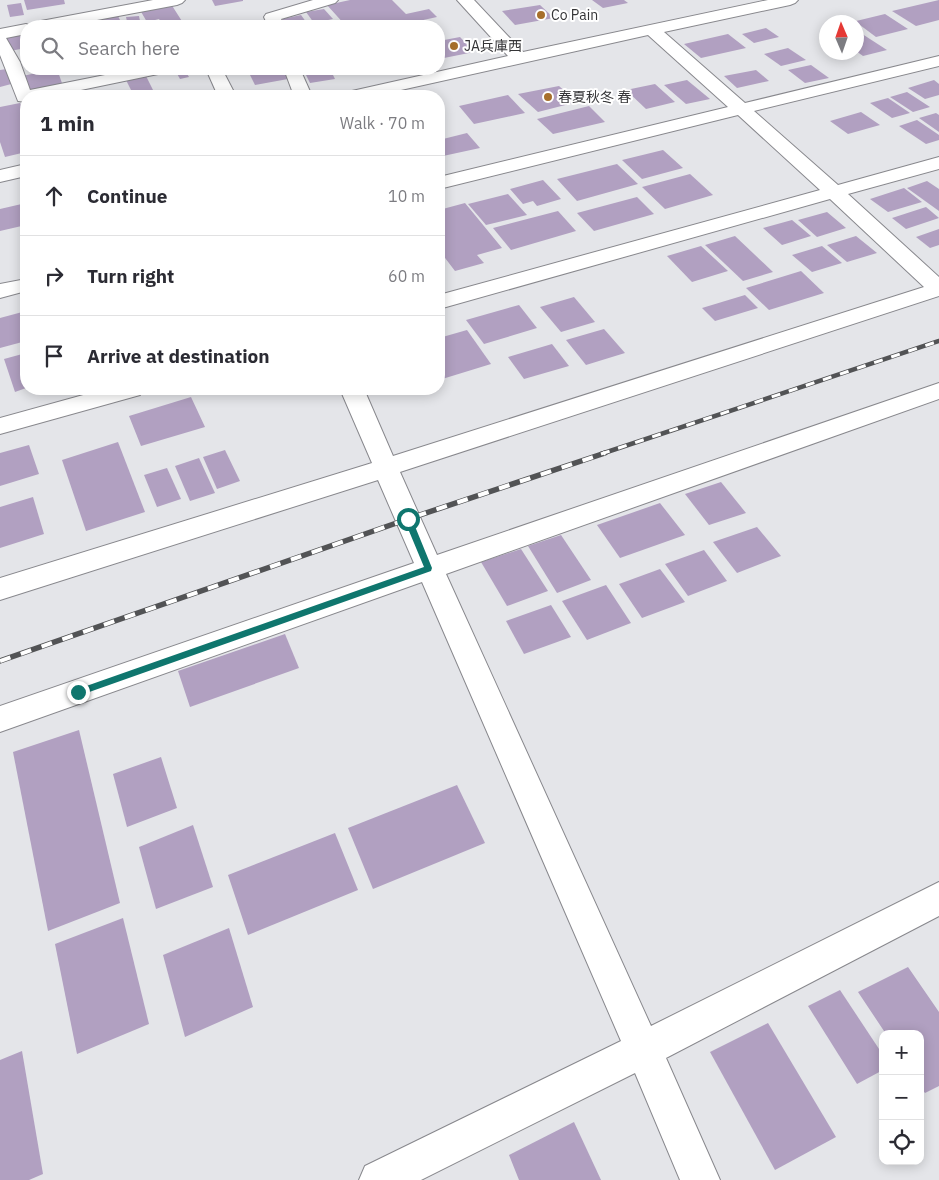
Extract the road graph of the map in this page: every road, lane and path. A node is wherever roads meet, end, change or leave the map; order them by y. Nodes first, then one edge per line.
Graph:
1 (177, 0) edge
2 (330, 0) edge
3 (465, 0) edge
4 (790, 0) edge
5 (270, 16) edge
6 (72, 20) edge
7 (20, 30) edge
8 (652, 30) junction
9 (0, 34) edge
10 (0, 41) edge
11 (519, 58) junction
12 (939, 61) edge
13 (129, 75) edge
14 (217, 75) edge
15 (294, 75) edge
16 (444, 75) edge
17 (445, 75) edge
18 (22, 90) edge
19 (58, 90) edge
20 (224, 90) edge
21 (301, 90) edge
22 (378, 90) edge
23 (740, 109) junction
24 (939, 162) edge
25 (20, 171) edge
26 (0, 176) edge
27 (445, 182) edge
28 (834, 192) junction
29 (20, 286) edge
30 (939, 289) edge
31 (0, 291) edge
32 (445, 300) edge
33 (939, 392) edge
34 (111, 395) edge
35 (355, 395) edge
36 (0, 426) edge
37 (386, 468) junction
38 (428, 568) junction
39 (0, 590) edge
40 (0, 719) edge
41 (939, 898) edge
42 (644, 1049) junction
43 (379, 1180) edge
44 (700, 1180) edge

1 - 6 street
2 - 5 street
3 - 11 street
4 - 8 street
7 - 9 street
8 - 11 street
8 - 23 street
10 - 18 street
11 - 17 street
12 - 23 street
13 - 19 street
14 - 20 street
15 - 21 street
16 - 22 street
23 - 27 street
23 - 28 street
24 - 28 street
25 - 26 street
28 - 30 street
28 - 32 street
29 - 31 street
30 - 37 street
33 - 38 street
34 - 36 street
35 - 37 street
37 - 38 street
37 - 39 street
38 - 40 street
38 - 42 street
41 - 42 street
42 - 43 street
42 - 44 street

